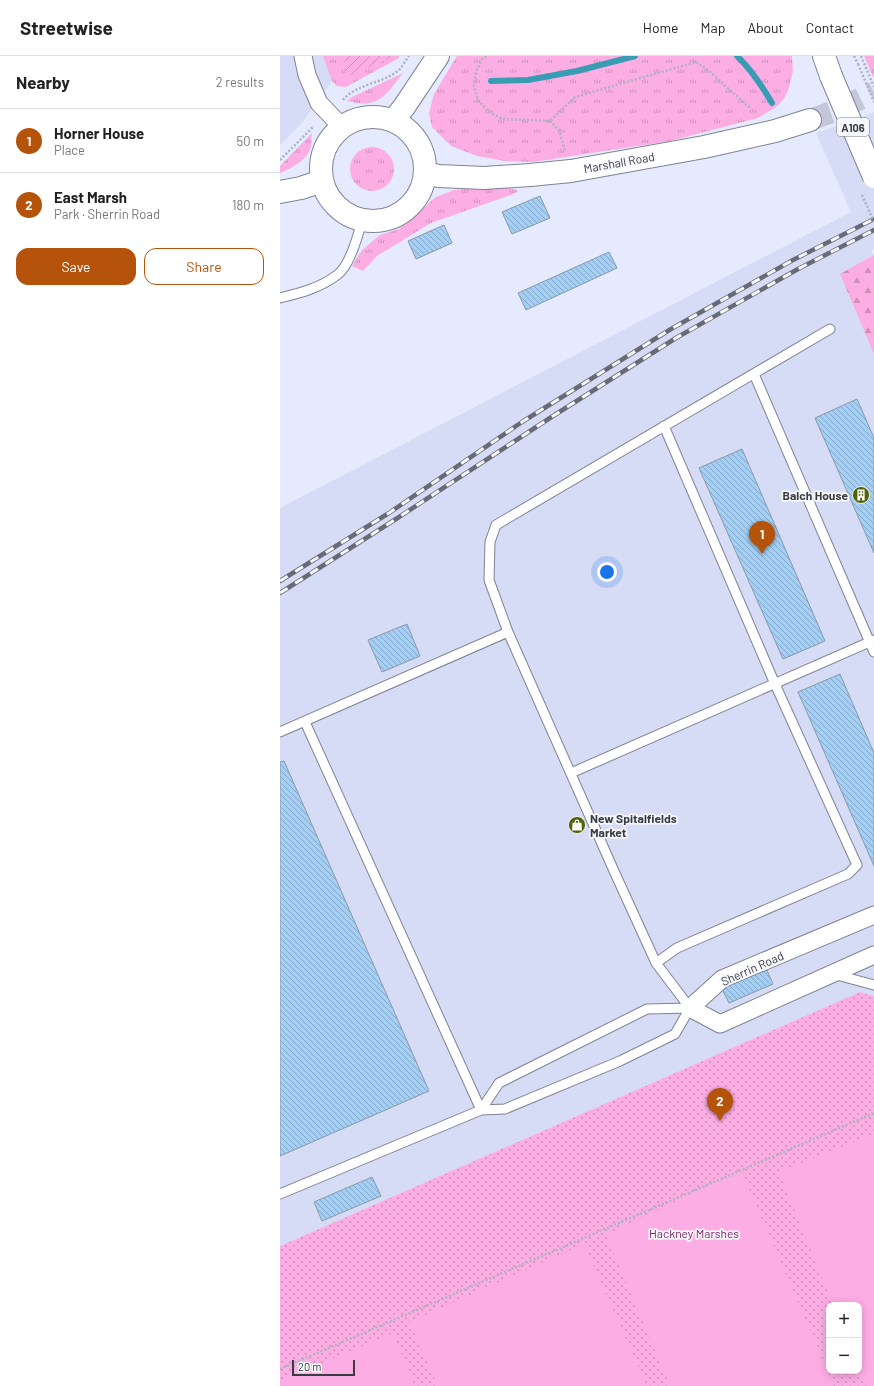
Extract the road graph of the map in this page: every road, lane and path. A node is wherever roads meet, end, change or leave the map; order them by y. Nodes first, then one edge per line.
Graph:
1 (303, 56) edge
2 (409, 56) edge
3 (438, 56) edge
4 (486, 56) edge
5 (824, 56) edge
6 (854, 56) edge
7 (861, 56) edge
8 (874, 86) edge
9 (342, 100) dead end
10 (874, 102) edge
11 (751, 109) dead end
12 (810, 120) tunnel mouth
13 (393, 121) junction
14 (550, 121) junction
15 (342, 127) junction
16 (311, 128) dead end
17 (280, 160) edge
18 (571, 170) junction
19 (425, 173) junction
20 (874, 177) edge
21 (322, 181) junction
22 (280, 192) edge
23 (362, 220) junction
24 (280, 298) edge
25 (830, 329) dead end
26 (754, 374) junction
27 (664, 426) junction
28 (508, 632) junction
29 (872, 641) edge
30 (874, 652) edge
31 (775, 684) junction
32 (306, 722) junction
33 (280, 732) edge
34 (571, 773) junction
35 (874, 915) edge
36 (874, 955) edge
37 (656, 963) junction
38 (832, 974) junction
39 (874, 985) edge
40 (690, 1008) junction
41 (481, 1110) junction
42 (874, 1113) edge
43 (280, 1194) edge
44 (280, 1369) edge

1 - 15 street
2 - 9 path
3 - 13 street
4 - 14 path
5 - 20 street, A106, bridge
6 - 10 path, bridge
7 - 8 path
11 - 14 path
12 - 18 street, Marshall Road
13 - 15 street
13 - 19 street
14 - 18 path
15 - 21 street
16 - 17 path
18 - 19 street, Marshall Road
19 - 23 street
21 - 22 street
21 - 23 street
23 - 24 lane
25 - 26 lane
26 - 27 lane
26 - 29 lane
27 - 28 lane
27 - 31 lane
28 - 32 lane
28 - 34 lane
29 - 30 lane
29 - 31 lane
31 - 34 lane
31 - 37 lane
32 - 33 lane
32 - 41 lane
34 - 37 lane
35 - 40 street, Sherrin Road
36 - 38 street
37 - 40 lane
38 - 39 lane
38 - 40 street
40 - 41 lane
40 - 41 lane
41 - 43 lane
42 - 44 path

